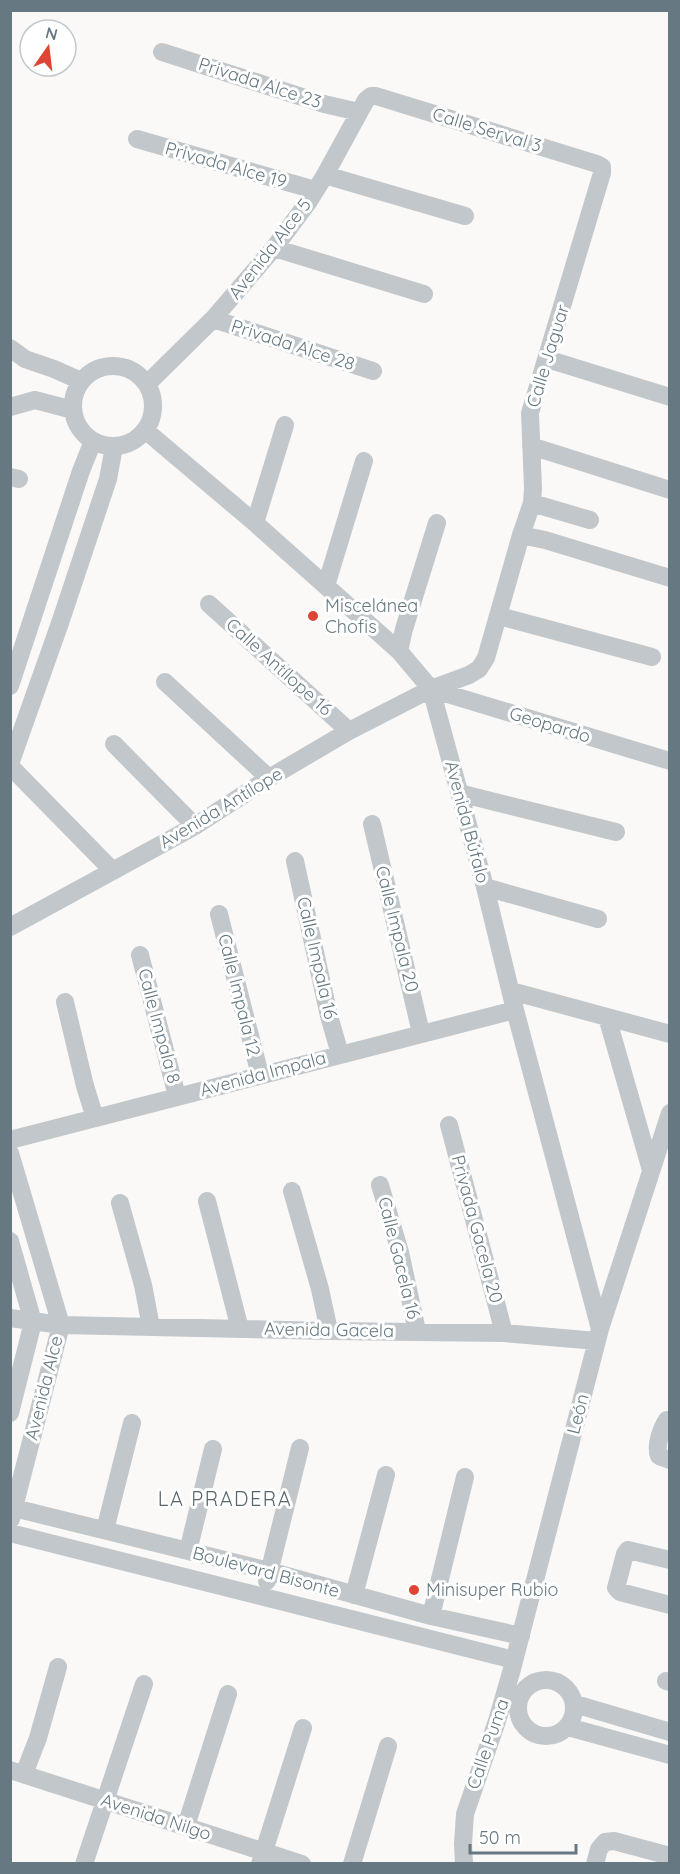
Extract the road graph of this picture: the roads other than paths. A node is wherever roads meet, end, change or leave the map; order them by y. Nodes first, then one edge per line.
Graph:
1 (162, 52) dead end
2 (371, 96) joint
3 (359, 112) junction
4 (137, 139) dead end
5 (602, 167) joint
6 (320, 183) junction
7 (465, 216) dead end
8 (274, 248) junction
9 (424, 294) dead end
10 (213, 319) junction
11 (10, 348) edge
12 (547, 359) junction
13 (373, 371) dead end
14 (81, 381) junction
15 (147, 384) junction
16 (669, 397) edge
17 (10, 407) edge
18 (73, 410) junction
19 (285, 425) dead end
20 (145, 430) junction
21 (93, 441) junction
22 (531, 446) junction
23 (114, 447) junction
24 (364, 461) dead end
25 (669, 490) edge
26 (532, 503) junction
27 (590, 520) dead end
28 (437, 523) dead end
29 (255, 524) junction
30 (521, 535) junction
31 (669, 578) edge
32 (326, 586) junction
33 (209, 604) dead end
34 (499, 616) junction
35 (399, 651) junction
36 (652, 657) dead end
37 (165, 682) dead end
38 (10, 686) edge
39 (431, 688) junction
40 (350, 731) junction
41 (114, 744) dead end
42 (669, 761) edge
43 (10, 765) edge
44 (269, 778) junction
45 (459, 793) junction
46 (372, 824) dead end
47 (195, 826) junction
48 (616, 832) dead end
49 (295, 861) dead end
50 (113, 871) junction
51 (485, 887) junction
52 (219, 914) dead end
53 (598, 919) dead end
54 (10, 927) edge
55 (140, 955) dead end
56 (511, 991) junction
57 (65, 1002) dead end
58 (515, 1010) junction
59 (607, 1017) junction
60 (421, 1033) junction
61 (669, 1034) edge
62 (340, 1054) junction
63 (260, 1075) junction
64 (177, 1096) junction
65 (669, 1113) edge
66 (95, 1118) junction
67 (449, 1125) dead end
68 (10, 1140) edge
69 (10, 1154) edge
70 (651, 1170) junction
71 (380, 1185) dead end
72 (292, 1191) dead end
73 (207, 1201) dead end
74 (120, 1203) dead end
75 (10, 1241) edge
76 (10, 1318) edge
77 (33, 1322) junction
78 (61, 1325) junction
79 (150, 1328) junction
80 (240, 1329) junction
81 (329, 1331) junction
82 (417, 1331) junction
83 (504, 1333) junction
84 (598, 1335) junction
85 (10, 1413) edge
86 (669, 1419) edge
87 (132, 1423) dead end
88 (300, 1448) dead end
89 (213, 1449) dead end
90 (669, 1460) edge
91 (386, 1474) dead end
92 (465, 1477) dead end
93 (12, 1512) edge
94 (105, 1530) junction
95 (10, 1533) edge
96 (188, 1551) junction
97 (669, 1560) edge
98 (269, 1571) junction
99 (354, 1595) junction
100 (263, 1597) junction
101 (669, 1605) edge
102 (430, 1616) junction
103 (521, 1636) junction
104 (513, 1664) junction
105 (58, 1667) dead end
106 (546, 1679) junction
107 (144, 1684) dead end
108 (228, 1694) dead end
109 (574, 1704) junction
110 (497, 1721) junction
111 (568, 1726) junction
112 (303, 1728) dead end
113 (531, 1732) junction
114 (669, 1732) edge
115 (388, 1746) dead end
116 (669, 1755) edge
117 (17, 1772) edge
118 (104, 1800) junction
119 (186, 1826) junction
120 (669, 1856) edge
121 (261, 1857) edge
122 (84, 1863) edge
123 (302, 1863) edge
124 (352, 1863) edge
125 (464, 1863) edge
126 (595, 1863) edge

1 - 3 street, Privada Alce 23
2 - 3 street, Avenida Alce 5
2 - 5 street, Calle Serval 3
3 - 6 street, Avenida Alce 5
4 - 6 street, Privada Alce 19
5 - 12 street, Calle Jaguar
6 - 7 street, Privada Alce 19
6 - 8 street, Avenida Alce 5
8 - 9 street
8 - 10 street, Avenida Alce 5
10 - 13 street, Privada Alce 28
10 - 15 street, Avenida Alce 5
11 - 14 street
12 - 16 street
12 - 22 street, Calle Jaguar
14 - 15 street
14 - 18 street
15 - 20 street
17 - 18 street
18 - 21 street
19 - 29 street
20 - 23 street
20 - 29 street, Avenida Búfalo
21 - 23 street
21 - 38 street
22 - 25 street
22 - 26 street, Calle Jaguar
23 - 43 street
24 - 32 street
26 - 27 street
26 - 30 street, Calle Jaguar
28 - 35 street
29 - 32 street, Avenida Búfalo
30 - 31 street
30 - 34 street, Calle Jaguar
32 - 35 street, Avenida Búfalo
33 - 40 street, Calle Antílope 16
34 - 36 street
34 - 39 street, Calle Jaguar
35 - 39 street, Avenida Búfalo
37 - 44 street
39 - 40 street, Avenida Antílope
39 - 42 street, Geopardo
39 - 45 street, Avenida Búfalo
40 - 44 street, Avenida Antílope
41 - 47 street
43 - 50 street
44 - 47 street, Avenida Antílope
45 - 48 street
45 - 51 street, Avenida Búfalo
46 - 60 street, Calle Impala 20
47 - 50 street, Avenida Antílope
49 - 62 street, Calle Impala 16
50 - 54 street, Avenida Antílope
51 - 53 street
51 - 56 street, Avenida Búfalo
52 - 63 street, Calle Impala 12
55 - 64 street, Calle Impala 8
56 - 58 street, Avenida Búfalo
56 - 59 street
57 - 66 street
58 - 60 street, Avenida Impala
58 - 84 street, Avenida Búfalo
59 - 61 street
59 - 70 street
60 - 62 street, Avenida Impala
62 - 63 street, Avenida Impala
63 - 64 street, Avenida Impala
64 - 66 street, Avenida Impala
65 - 70 street, León
66 - 68 street, Avenida Impala
67 - 83 street, Privada Gacela 20
69 - 78 street
70 - 84 street, León
71 - 82 street, Calle Gacela 16
72 - 81 street
73 - 80 street
74 - 79 street
75 - 77 street
76 - 77 street, Avenida Gacela
77 - 78 street, Avenida Gacela
77 - 85 street, Avenida Alce
78 - 79 street, Avenida Gacela
78 - 93 street, Avenida Alce
79 - 80 street, Avenida Gacela
80 - 81 street, Avenida Gacela
81 - 82 street, Avenida Gacela
82 - 83 street, Avenida Gacela
83 - 84 street, Avenida Gacela
84 - 103 street, León
86 - 90 street
87 - 94 street
88 - 98 street
89 - 96 street
91 - 99 street
92 - 102 street
93 - 94 street, Boulevard Bisonte
94 - 96 street, Boulevard Bisonte
95 - 100 street, Boulevard Bisonte
96 - 98 street, Boulevard Bisonte
97 - 101 street
98 - 99 street, Boulevard Bisonte
98 - 100 street
99 - 102 street, Boulevard Bisonte
100 - 104 street, Boulevard Bisonte
102 - 103 street, Boulevard Bisonte
103 - 104 street, León
104 - 106 street, Boulevard Bisonte
104 - 110 street, Calle Puma
105 - 117 street
106 - 109 street
106 - 113 street
107 - 118 street
108 - 119 street
109 - 111 street
109 - 114 street
110 - 113 street
110 - 125 street, Calle Puma
111 - 113 street
111 - 116 street
112 - 121 street
115 - 124 street
117 - 118 street, Avenida Nilgo
118 - 119 street, Avenida Nilgo
118 - 122 street
119 - 121 street, Avenida Nilgo
120 - 126 street
121 - 123 street, Avenida Nilgo

